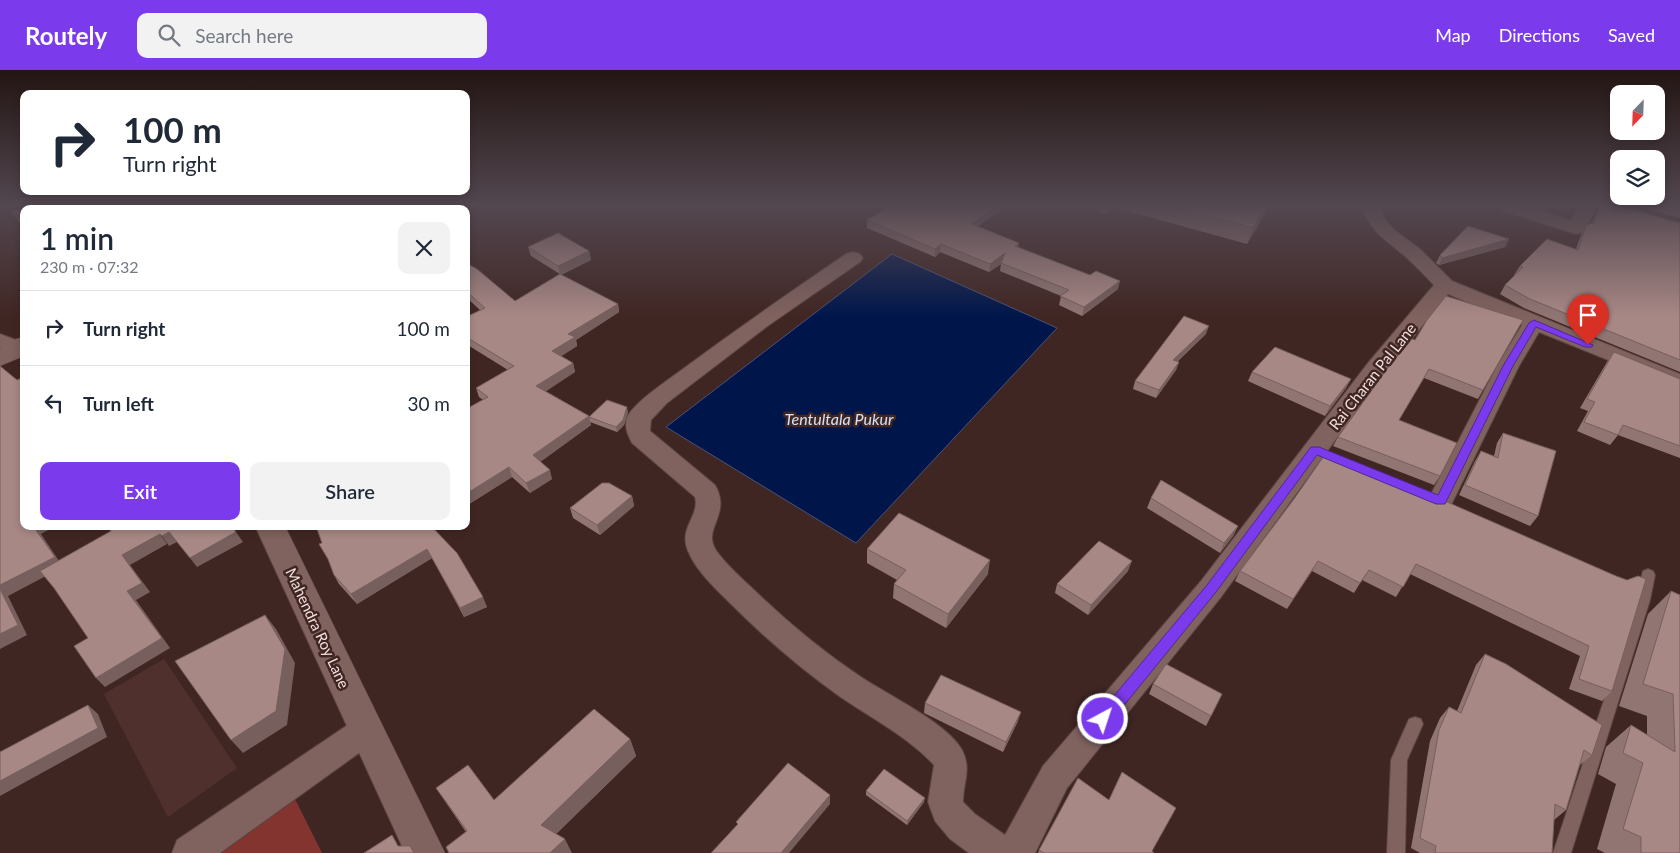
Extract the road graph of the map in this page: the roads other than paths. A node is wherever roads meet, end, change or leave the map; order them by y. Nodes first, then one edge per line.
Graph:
1 (1400, 244) edge
2 (852, 258) dead end
3 (1445, 285) junction
4 (1534, 323) junction
5 (1680, 382) edge
6 (1315, 450) junction
7 (1342, 461) edge
8 (1467, 512) edge
9 (272, 530) edge
10 (1648, 576) dead end
11 (1415, 724) dead end
12 (366, 730) junction
13 (190, 853) edge
14 (425, 853) edge
15 (998, 853) edge
16 (1017, 853) edge
17 (1396, 853) edge
18 (1562, 853) edge

1 - 3 street
2 - 15 street
3 - 4 street
3 - 6 street, Rai Charan Pal Lane
4 - 5 street
4 - 8 street
6 - 7 street
6 - 16 street, Rai Charan Pal Lane
9 - 12 street, Mahendra Roy Lane
10 - 18 lane
11 - 17 lane
12 - 13 street
12 - 14 street, Mahendra Roy Lane

